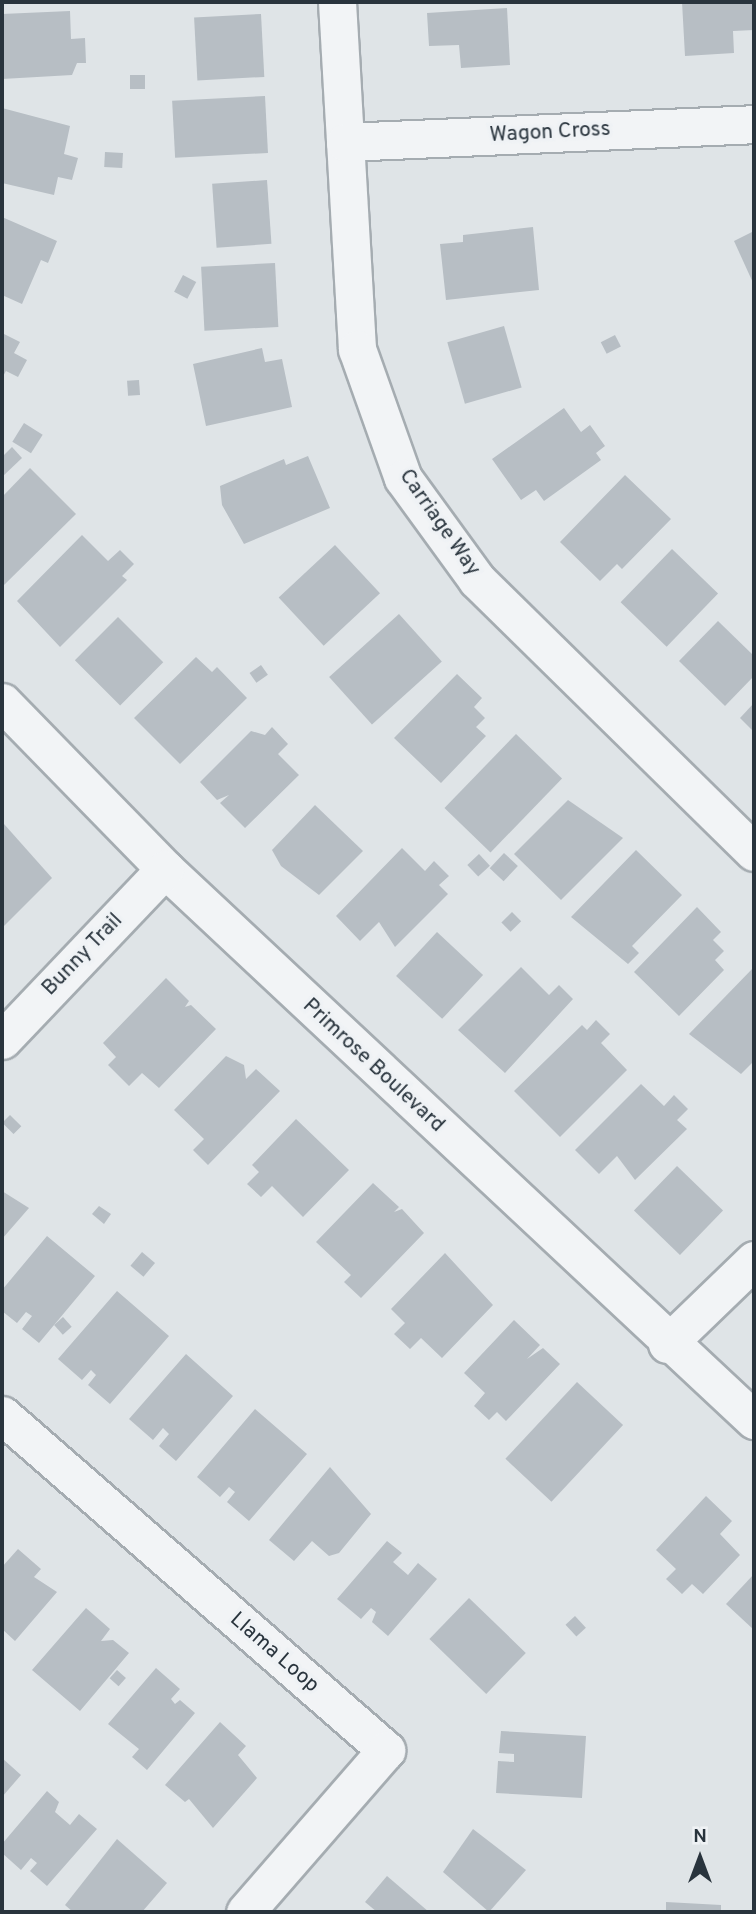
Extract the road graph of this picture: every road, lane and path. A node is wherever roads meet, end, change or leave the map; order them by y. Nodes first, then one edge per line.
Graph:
1 (337, 2) edge
2 (754, 124) edge
3 (345, 142) junction
4 (2, 702) edge
5 (754, 852) edge
6 (164, 869) junction
7 (2, 1040) edge
8 (754, 1259) edge
9 (667, 1344) junction
10 (2, 1415) edge
11 (754, 1420) edge
12 (245, 1912) edge

1 - 3 street, Carriage Way
2 - 3 street, Wagon Cross
3 - 5 street, Carriage Way
4 - 6 street, Primrose Boulevard
6 - 7 street, Bunny Trail
6 - 9 street, Primrose Boulevard
8 - 9 street
9 - 11 street, Primrose Boulevard
10 - 12 street, Llama Loop

